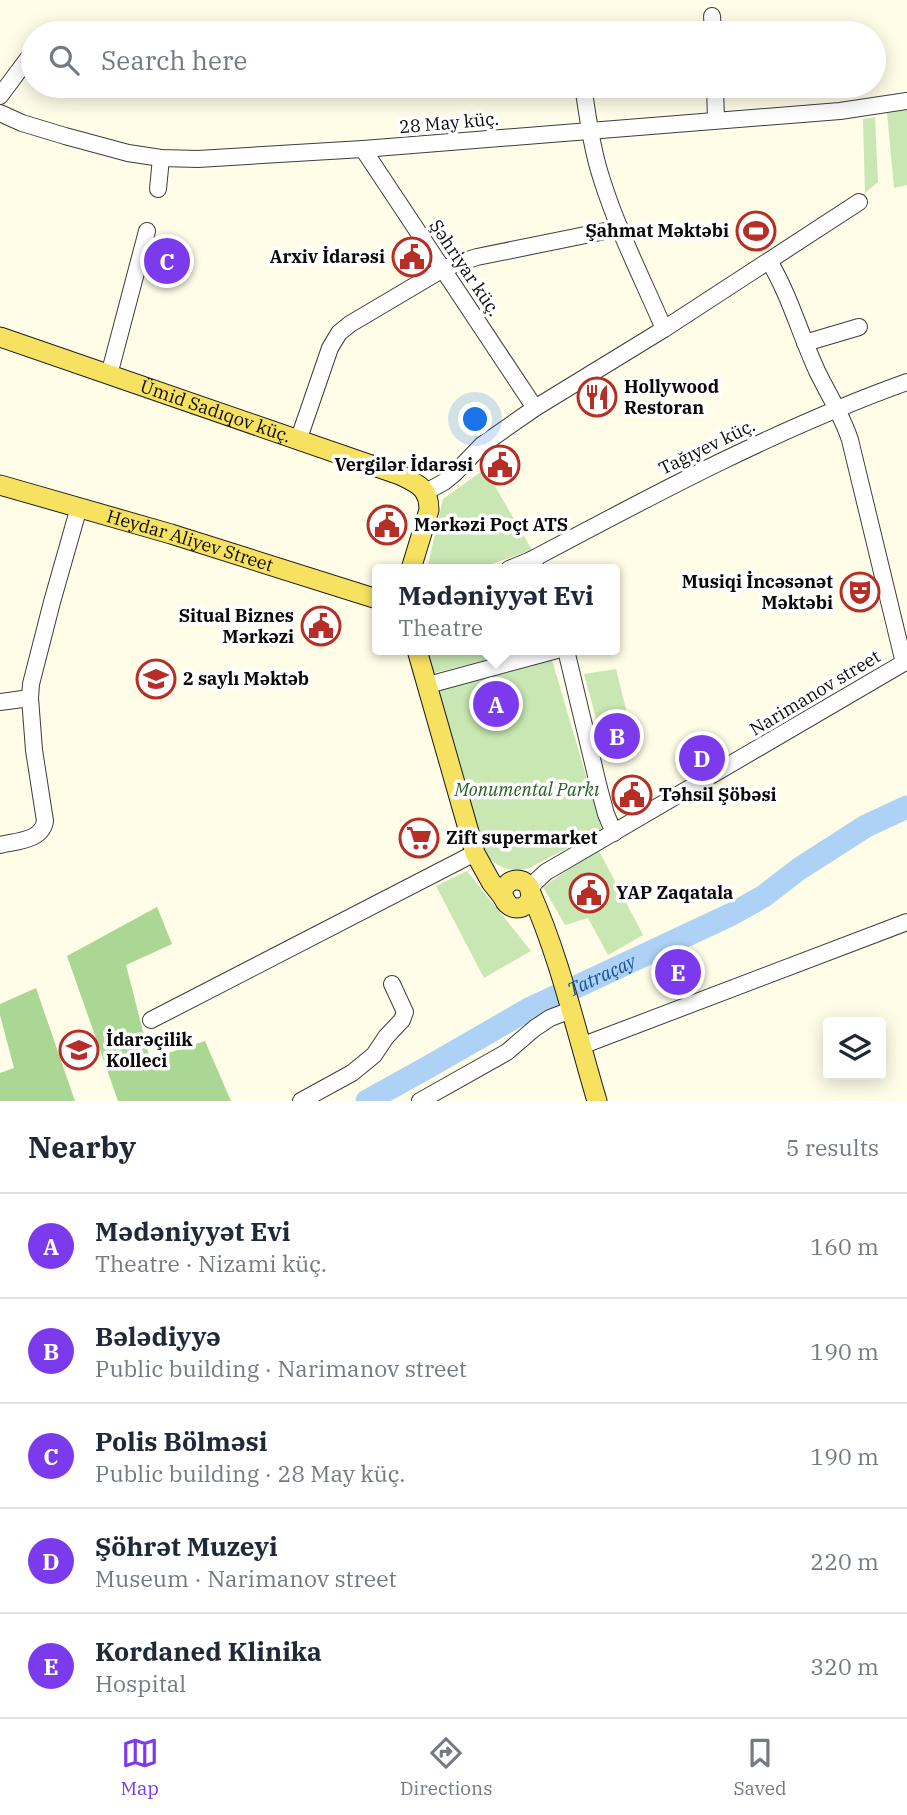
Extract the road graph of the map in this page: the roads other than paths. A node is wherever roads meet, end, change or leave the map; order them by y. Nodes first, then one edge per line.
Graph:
1 (712, 16) dead end
2 (712, 21) edge
3 (21, 68) edge
4 (0, 96) edge
5 (585, 98) edge
6 (715, 98) edge
7 (907, 102) edge
8 (0, 113) edge
9 (716, 120) junction
10 (590, 131) junction
11 (363, 149) junction
12 (161, 158) junction
13 (158, 190) dead end
14 (859, 202) dead end
15 (620, 228) junction
16 (147, 231) dead end
17 (769, 261) junction
18 (443, 269) junction
19 (859, 327) dead end
20 (664, 329) junction
21 (0, 337) edge
22 (805, 343) junction
23 (109, 375) junction
24 (907, 382) edge
25 (535, 408) junction
26 (837, 408) junction
27 (298, 441) junction
28 (0, 485) edge
29 (426, 492) junction
30 (79, 507) junction
31 (413, 564) edge
32 (536, 564) edge
33 (372, 597) edge
34 (419, 655) edge
35 (538, 655) edge
36 (567, 655) edge
37 (905, 662) edge
38 (428, 685) junction
39 (30, 698) junction
40 (0, 702) edge
41 (614, 833) junction
42 (0, 845) edge
43 (478, 860) junction
44 (523, 886) junction
45 (507, 903) junction
46 (907, 922) edge
47 (554, 956) junction
48 (392, 984) dead end
49 (570, 1010) junction
50 (152, 1020) dead end
51 (581, 1046) junction
52 (301, 1101) edge
53 (420, 1101) edge
54 (597, 1101) edge

1 - 2 street
3 - 4 street
5 - 10 street
6 - 9 street
7 - 9 street, 28 May küç.
8 - 12 street, 28 May küç.
9 - 10 street, 28 May küç.
10 - 11 street, 28 May küç.
10 - 15 street
11 - 12 street, 28 May küç.
11 - 18 street, Şəhriyar küç.
12 - 13 street
14 - 17 street
15 - 18 street
15 - 20 street
16 - 23 street
17 - 20 street
17 - 22 street
18 - 25 street, Şəhriyar küç.
18 - 27 street
19 - 22 street
20 - 25 street
21 - 23 main road, Ümid Sadıqov küç.
22 - 26 street
23 - 27 main road, Ümid Sadıqov küç.
24 - 26 street, Tağıyev küç.
25 - 29 street
26 - 32 street, Tağıyev küç.
26 - 37 street
27 - 29 main road, Ümid Sadıqov küç.
28 - 30 main road, Heydar Aliyev Street
29 - 31 main road
30 - 33 main road, Heydar Aliyev Street
30 - 39 street
34 - 38 main road
35 - 38 street
36 - 41 street
37 - 41 street, Narimanov street
38 - 43 main road
39 - 40 street
39 - 42 street
41 - 44 street, Narimanov street
43 - 44 main road
43 - 45 main road
43 - 50 street
44 - 45 main road
44 - 47 main road
45 - 47 main road
46 - 51 street
47 - 49 main road
48 - 52 street
49 - 51 main road
49 - 53 street
51 - 54 main road

